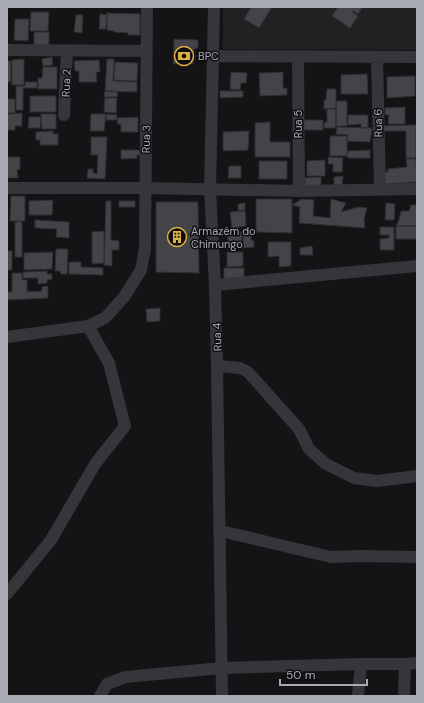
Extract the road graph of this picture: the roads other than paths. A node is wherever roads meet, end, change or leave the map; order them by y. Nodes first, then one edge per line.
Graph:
1 (147, 7) edge
2 (214, 7) edge
3 (7, 50) edge
4 (67, 50) junction
5 (147, 51) junction
6 (214, 56) junction
7 (298, 57) junction
8 (377, 57) junction
9 (417, 57) edge
10 (64, 115) dead end
11 (7, 188) edge
12 (145, 188) junction
13 (380, 189) junction
14 (417, 189) edge
15 (210, 190) junction
16 (299, 191) junction
17 (417, 266) edge
18 (215, 285) junction
19 (88, 326) junction
20 (7, 337) edge
21 (217, 366) junction
22 (417, 476) edge
23 (221, 531) junction
24 (417, 557) edge
25 (7, 594) edge
26 (361, 664) junction
27 (411, 664) edge
28 (221, 668) junction
29 (100, 696) edge
30 (222, 696) edge
31 (358, 696) edge
32 (404, 696) edge

1 - 5 street, Rua 3
2 - 6 street, Rua 4
3 - 4 street
4 - 5 street
4 - 10 street, Rua 2
5 - 12 street, Rua 3
6 - 7 street
6 - 15 street, Rua 4
7 - 8 street
7 - 16 street, Rua 5
8 - 9 street
8 - 13 street, Rua 6
11 - 12 street
12 - 15 street
12 - 19 street, Rua 3
13 - 14 street
13 - 16 street
15 - 16 street
15 - 18 street, Rua 4
17 - 18 street
18 - 21 street, Rua 4
19 - 20 street
19 - 25 street
21 - 22 street
21 - 23 street, Rua 4
23 - 24 street
23 - 28 street, Rua 4
26 - 27 street
26 - 28 street
26 - 31 street
27 - 32 street
28 - 29 street
28 - 30 street, Rua 4

